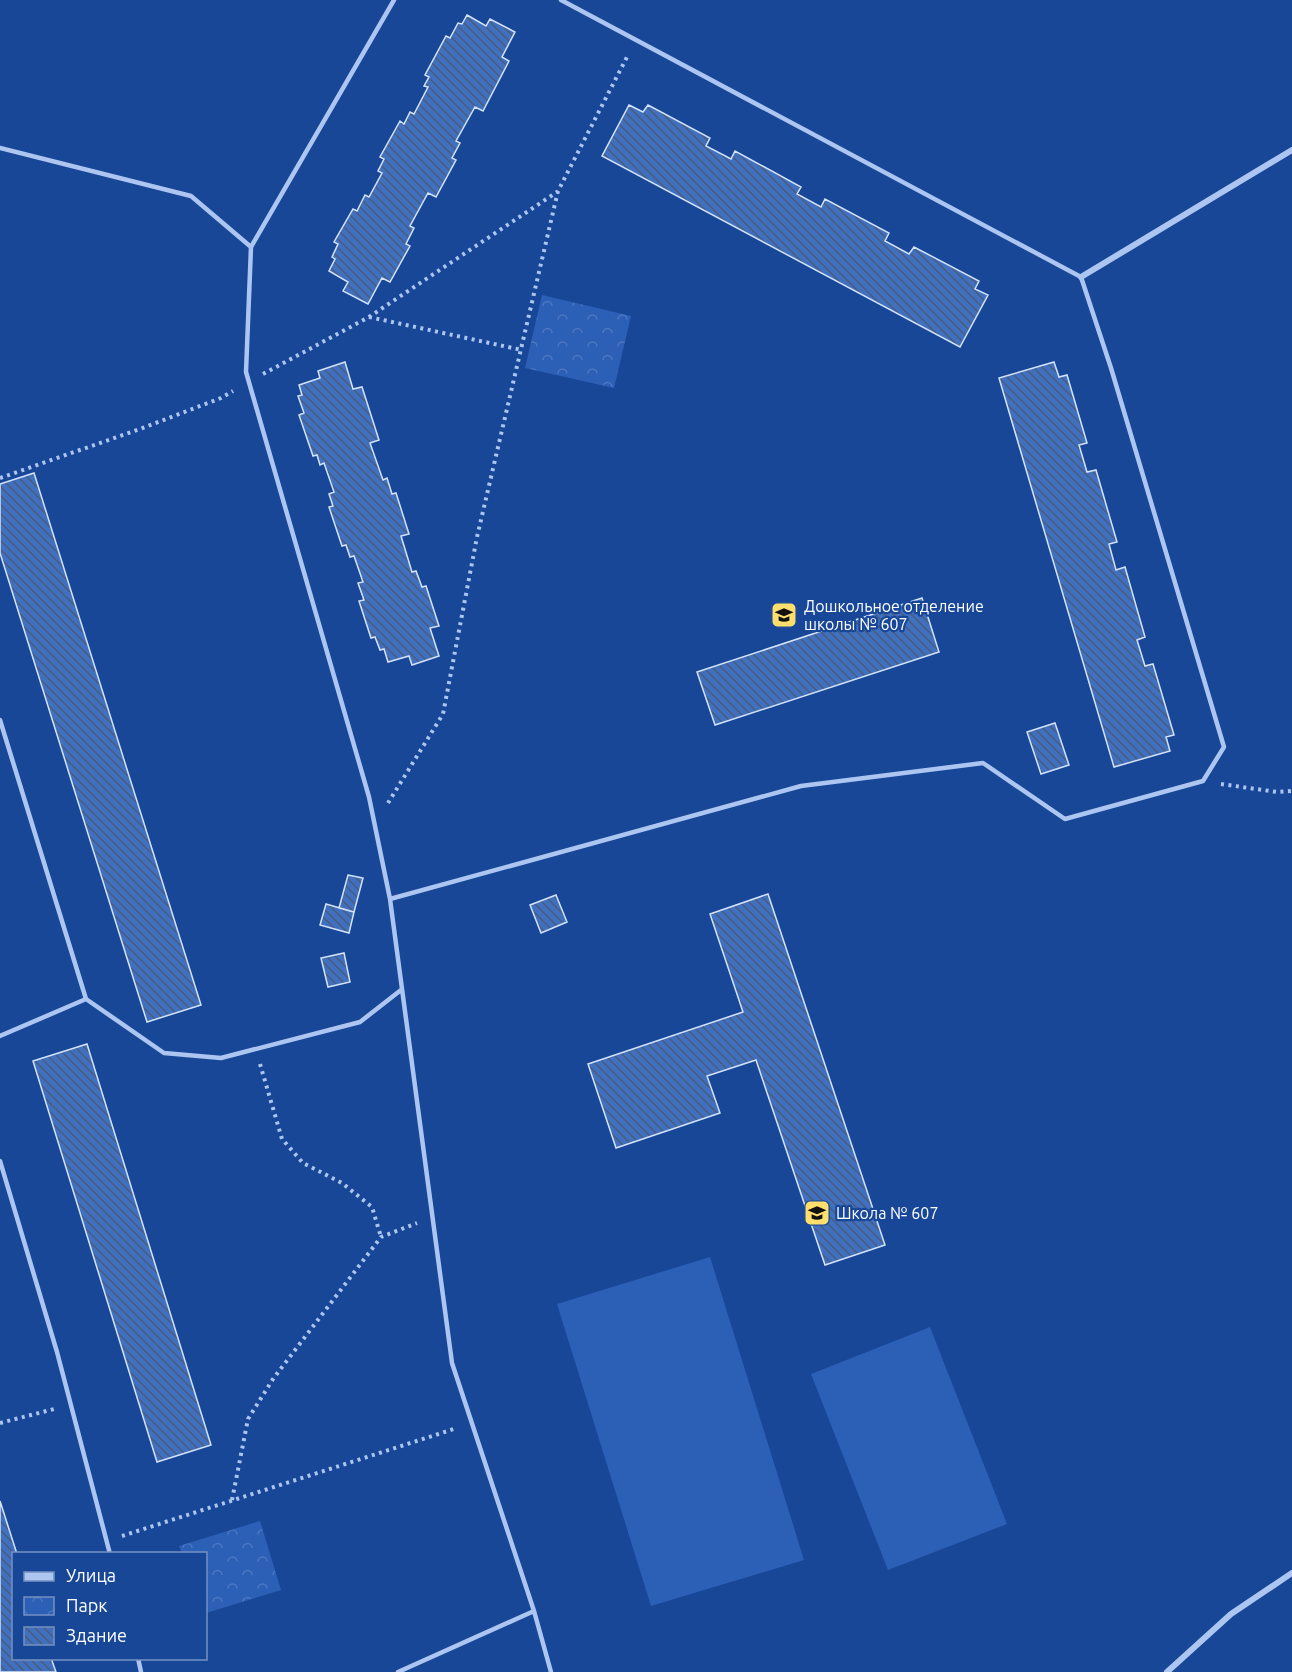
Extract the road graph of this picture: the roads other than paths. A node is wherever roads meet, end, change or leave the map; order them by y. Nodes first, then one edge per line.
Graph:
1 (394, 0) edge
2 (561, 0) edge
3 (0, 148) edge
4 (1292, 150) edge
5 (251, 247) junction
6 (1081, 277) junction
7 (0, 720) edge
8 (390, 899) junction
9 (401, 990) junction
10 (86, 999) junction
11 (0, 1035) edge
12 (0, 1161) edge
13 (110, 1552) edge
14 (1292, 1573) edge
15 (534, 1611) junction
16 (398, 1672) edge
17 (551, 1672) edge
18 (1167, 1672) edge

1 - 5 lane
2 - 6 lane
3 - 5 lane
4 - 6 street
5 - 8 lane
6 - 8 lane
7 - 10 lane
8 - 9 lane
9 - 10 lane
9 - 15 lane
10 - 11 lane
12 - 13 lane
14 - 18 street
15 - 16 lane
15 - 17 lane

